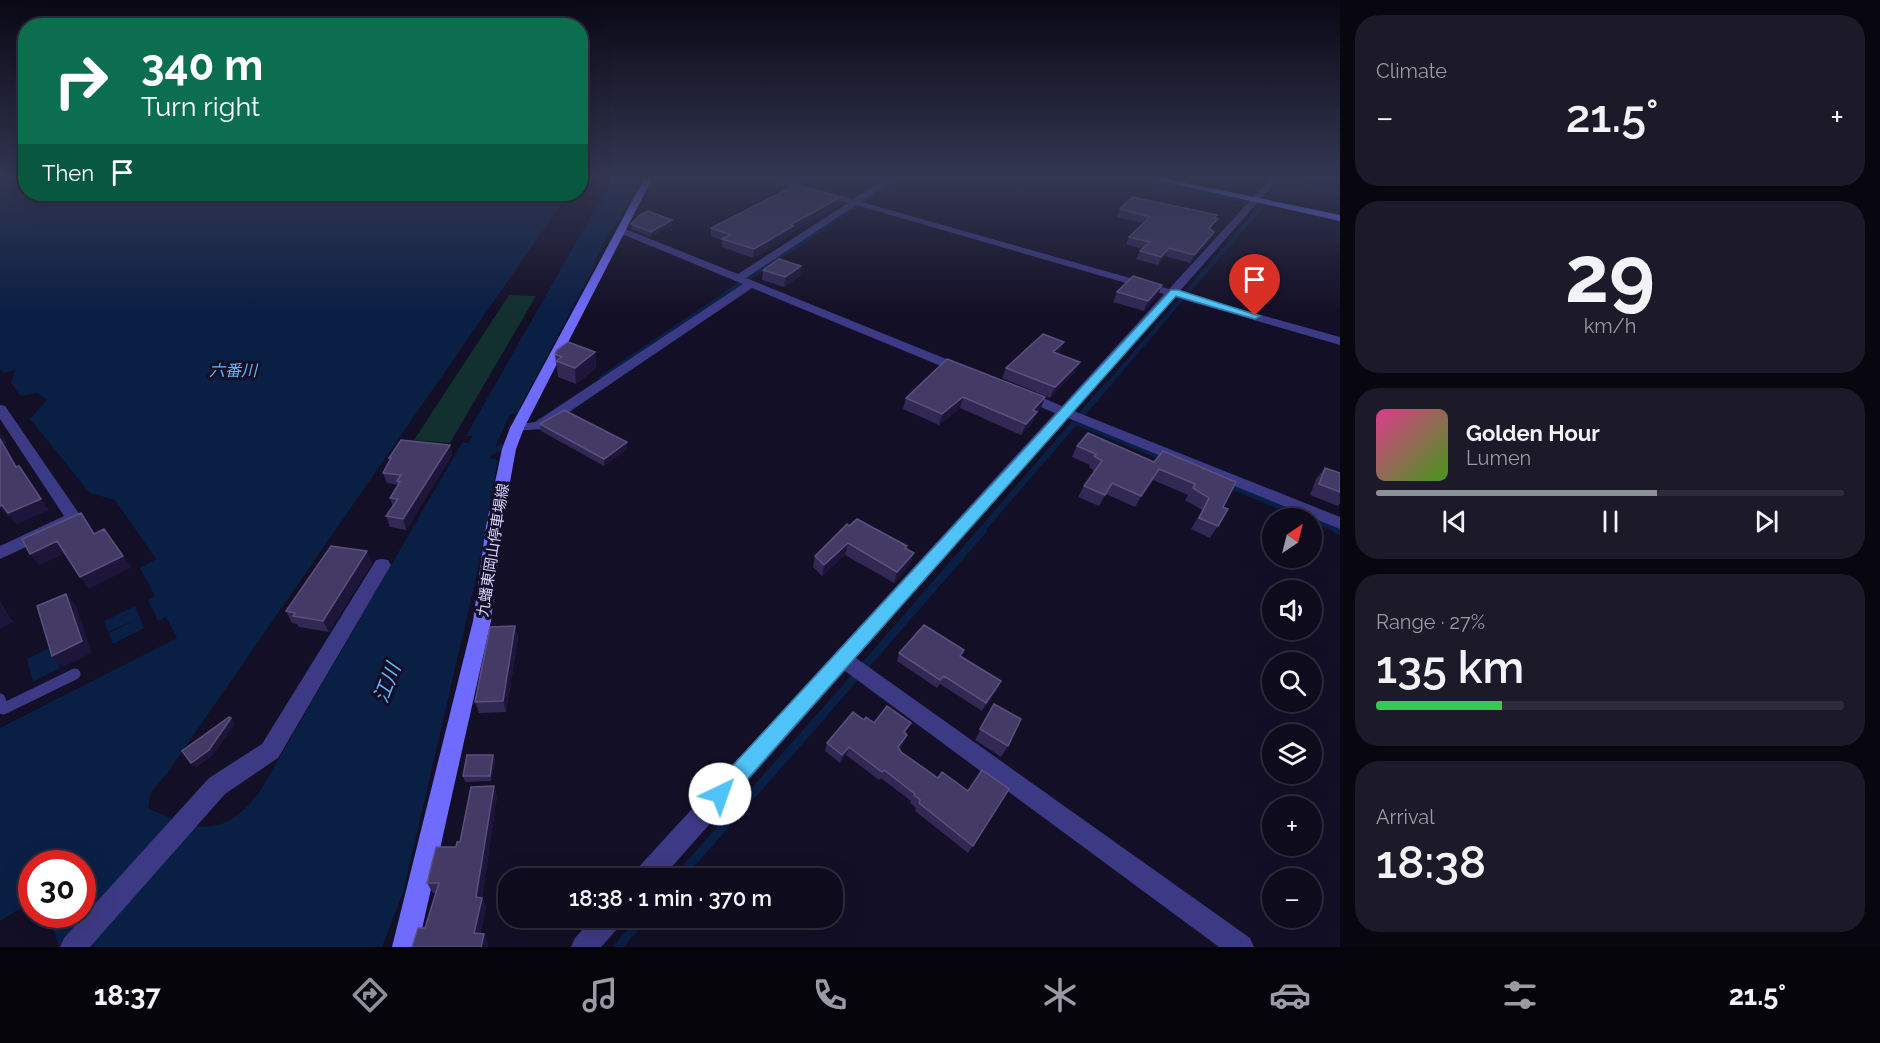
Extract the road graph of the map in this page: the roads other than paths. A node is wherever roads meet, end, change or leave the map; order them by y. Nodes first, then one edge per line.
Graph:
1 (624, 223) edge
2 (820, 223) edge
3 (930, 223) edge
4 (1243, 223) edge
5 (620, 230) junction
6 (744, 281) junction
7 (1181, 294) junction
8 (1340, 341) edge
9 (978, 376) edge
10 (1010, 389) edge
11 (0, 409) edge
12 (1074, 415) junction
13 (517, 428) junction
14 (1340, 523) edge
15 (0, 553) edge
16 (382, 565) dead end
17 (854, 667) junction
18 (75, 674) dead end
19 (0, 699) edge
20 (656, 868) edge
21 (601, 928) edge
22 (73, 947) edge
23 (405, 947) edge
24 (584, 947) edge
25 (1241, 947) edge

1 - 5 main road, 九蟠東岡山停車場線
2 - 6 street
3 - 7 street
4 - 7 street
5 - 6 street
5 - 13 main road, 九蟠東岡山停車場線
6 - 9 street
6 - 13 street
7 - 8 street
7 - 12 street
10 - 12 street
11 - 15 street
12 - 14 street
12 - 17 street
13 - 23 main road, 九蟠東岡山停車場線
16 - 22 street
17 - 20 street
17 - 25 street
18 - 19 lane
21 - 24 street

